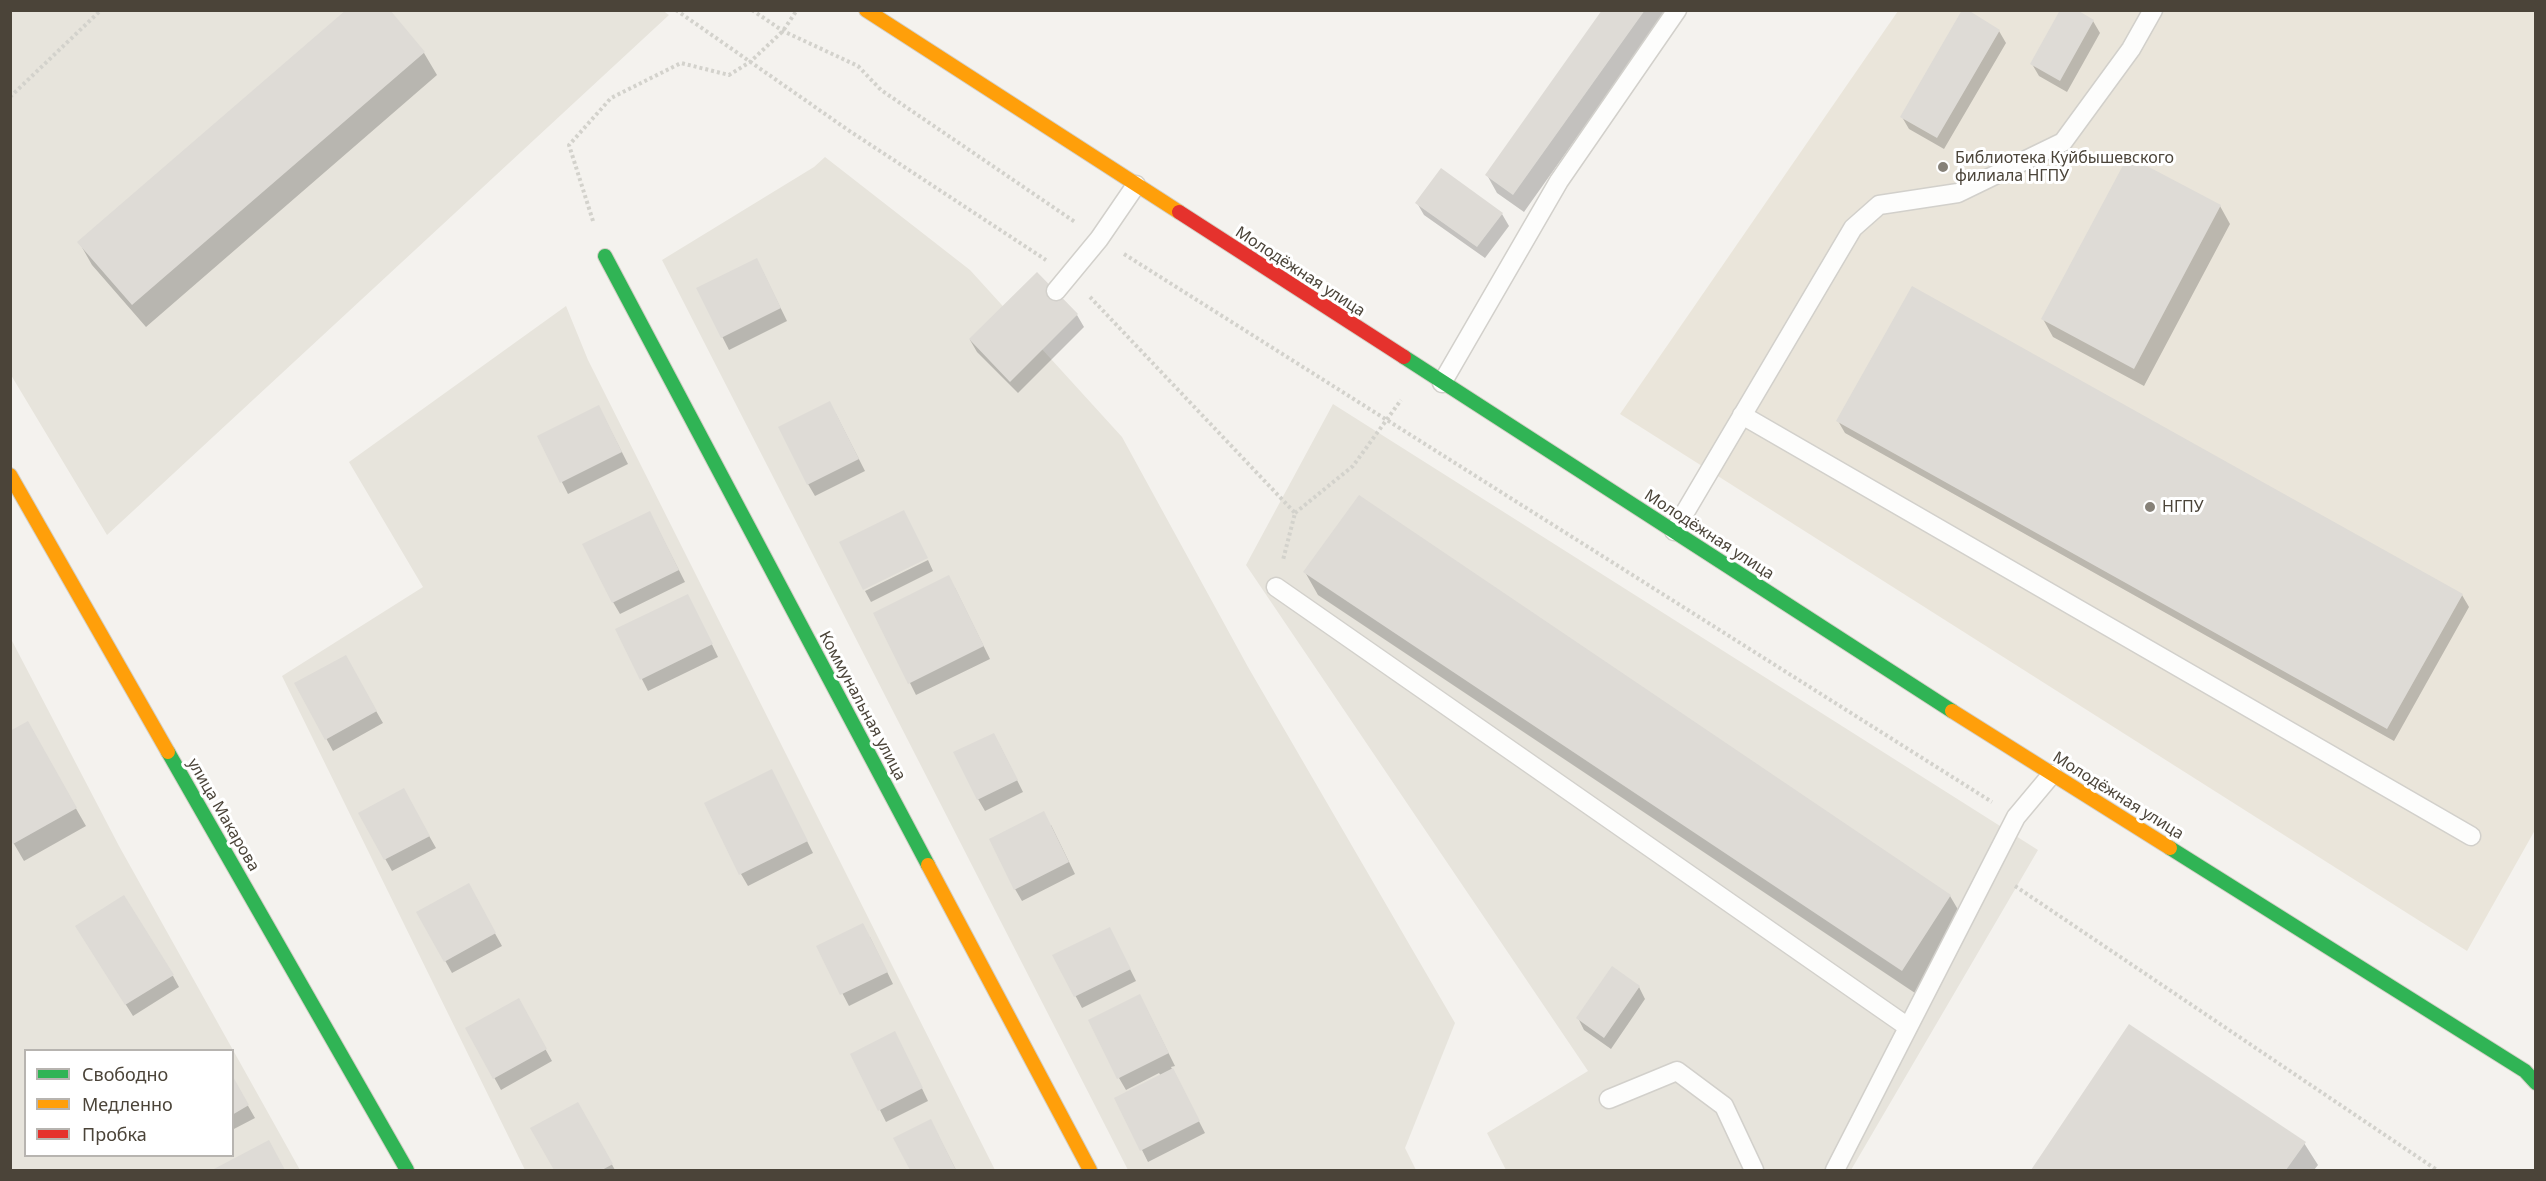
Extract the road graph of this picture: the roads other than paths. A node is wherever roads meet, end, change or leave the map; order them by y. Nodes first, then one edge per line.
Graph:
1 (866, 10) edge
2 (1677, 10) edge
3 (2153, 10) edge
4 (1136, 185) junction
5 (605, 256) road end
6 (1056, 291) dead end
7 (1442, 382) junction
8 (1742, 415) junction
9 (10, 475) edge
10 (1674, 531) junction
11 (1276, 587) road end
12 (2052, 774) junction
13 (2471, 836) dead end
14 (1908, 1027) junction
15 (2535, 1083) edge
16 (1610, 1099) dead end
17 (407, 1170) edge
18 (1090, 1170) edge
19 (1754, 1170) edge
20 (1835, 1170) edge

1 - 4 street, Молодёжная улица
2 - 7 lane
3 - 8 lane
4 - 6 lane
4 - 7 street, Молодёжная улица
5 - 18 street, Коммунальная улица
7 - 10 street, Молодёжная улица
8 - 10 lane
8 - 13 lane
9 - 17 street, улица Макарова
10 - 12 street, Молодёжная улица
11 - 14 lane
12 - 14 lane
12 - 15 street, Молодёжная улица
14 - 20 lane
16 - 19 lane

